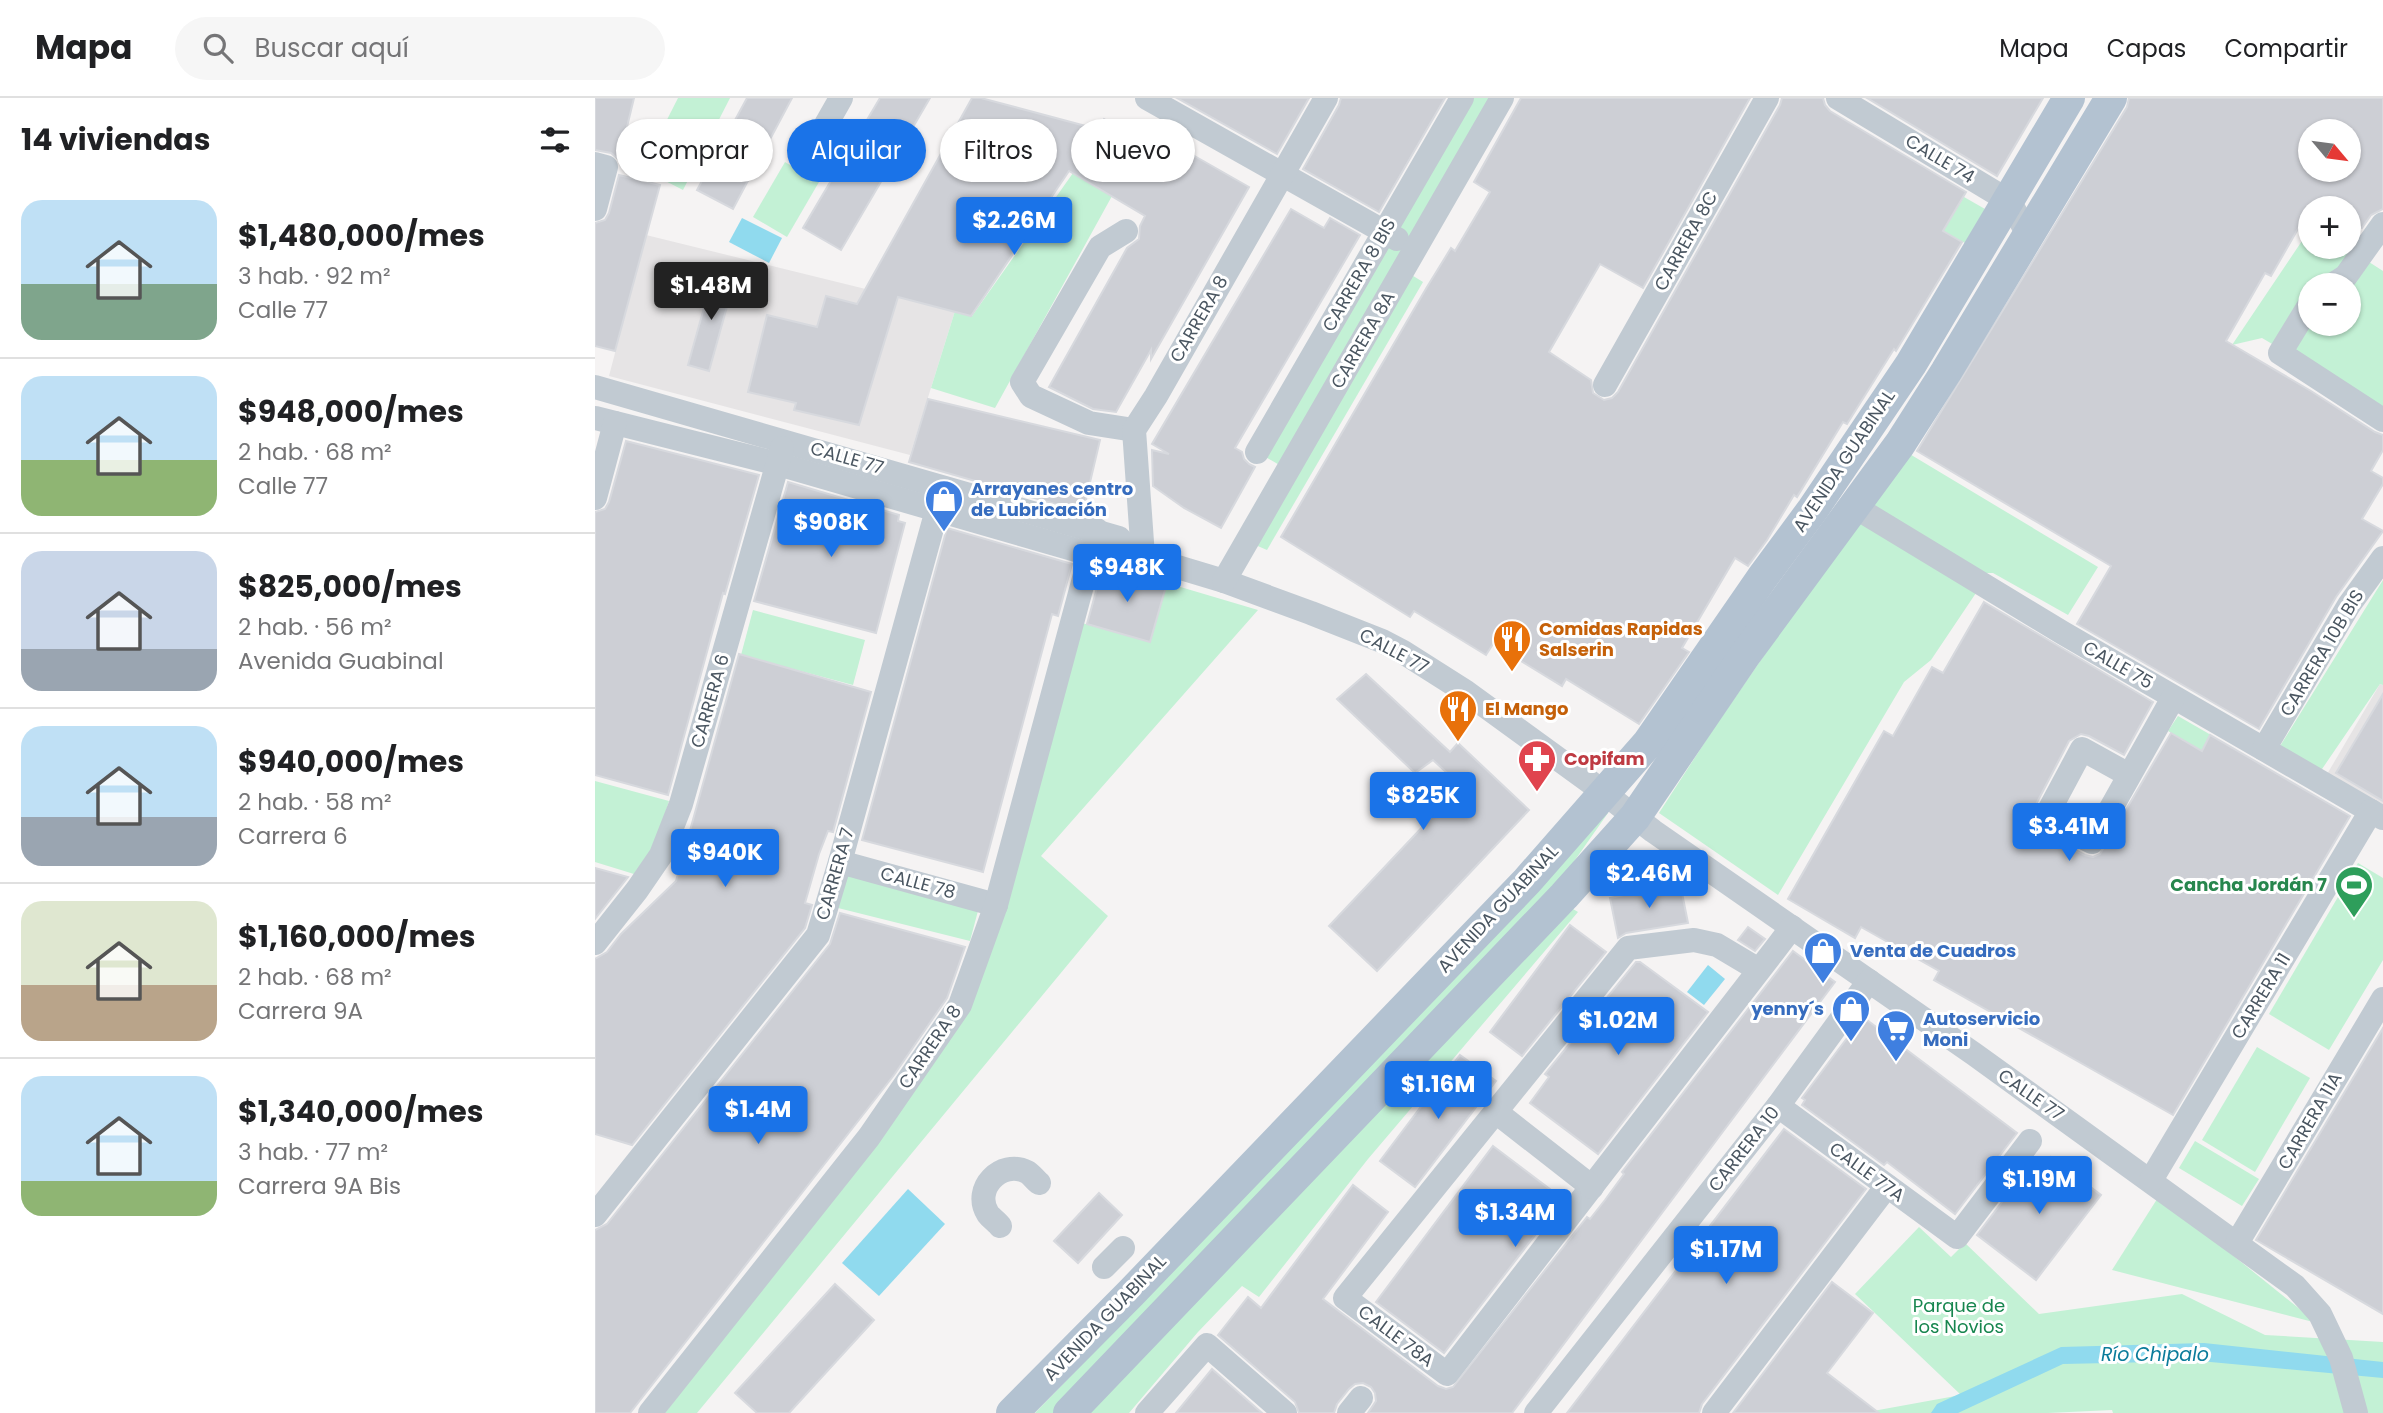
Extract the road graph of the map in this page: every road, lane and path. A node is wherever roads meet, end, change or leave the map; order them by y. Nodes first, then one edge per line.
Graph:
1 (841, 98) edge
2 (1147, 98) edge
3 (1327, 98) edge
4 (1461, 98) edge
5 (1502, 98) edge
6 (1766, 98) edge
7 (1838, 98) edge
8 (2069, 98) edge
9 (2111, 98) edge
10 (829, 119) edge
11 (595, 164) edge
12 (1282, 173) junction
13 (2009, 201) junction
14 (595, 209) edge
15 (2383, 224) edge
16 (1126, 231) dead end
17 (1384, 232) junction
18 (2028, 234) junction
19 (1415, 250) junction
20 (2348, 273) edge
21 (2298, 324) edge
22 (1605, 384) dead end
23 (595, 387) edge
24 (605, 420) edge
25 (2383, 420) edge
26 (1134, 430) junction
27 (785, 440) junction
28 (1257, 452) dead end
29 (778, 464) junction
30 (595, 498) edge
31 (1855, 507) junction
32 (937, 510) junction
33 (1094, 542) junction
34 (1137, 554) junction
35 (2383, 558) edge
36 (1224, 582) junction
37 (2173, 698) junction
38 (2264, 749) junction
39 (2129, 775) junction
40 (1605, 793) junction
41 (2377, 815) edge
42 (1635, 817) junction
43 (840, 862) junction
44 (996, 905) junction
45 (1792, 927) junction
46 (595, 943) edge
47 (1759, 970) junction
48 (1869, 981) junction
49 (2383, 999) edge
50 (1778, 1107) junction
51 (1496, 1112) junction
52 (2030, 1141) dead end
53 (2151, 1180) junction
54 (1039, 1183) dead end
55 (1887, 1186) junction
56 (1592, 1187) junction
57 (595, 1215) edge
58 (1000, 1226) dead end
59 (2237, 1243) junction
60 (1123, 1248) dead end
61 (1104, 1268) dead end
62 (650, 1413) edge
63 (1012, 1413) edge
64 (1069, 1413) edge
65 (1147, 1413) edge
66 (1285, 1413) edge
67 (1536, 1413) edge
68 (1714, 1413) edge
69 (2356, 1413) edge

1 - 10 street
2 - 12 street
3 - 12 street, CARRERA 8
4 - 17 street, CARRERA 8 BIS
5 - 19 street, CARRERA 8A
6 - 22 street, CARRERA 8C
7 - 13 street, CALLE 74
8 - 13 main road, AVENIDA GUABINAL
9 - 18 main road, AVENIDA GUABINAL
11 - 14 street
12 - 17 street
12 - 26 street, CARRERA 8
13 - 18 street, CALLE 74
13 - 40 main road, AVENIDA GUABINAL
15 - 20 street
16 - 26 street
17 - 19 street
17 - 28 street, CARRERA 8 BIS
18 - 31 main road, AVENIDA GUABINAL
19 - 36 street, CARRERA 8A
21 - 25 street
23 - 27 street, CALLE 77
24 - 29 street, CALLE 77
24 - 30 street
26 - 34 street
27 - 29 street, CARRERA 6
27 - 33 street, CALLE 77
29 - 32 street, CALLE 77
29 - 46 street, CARRERA 6
31 - 37 street, CALLE 75
31 - 42 main road, AVENIDA GUABINAL
32 - 33 street, CALLE 77
32 - 43 street, CARRERA 7
33 - 34 street, CALLE 77
33 - 44 street, CARRERA 8
34 - 36 street, CALLE 77
35 - 38 street, CARRERA 10B BIS
36 - 40 street, CALLE 77
37 - 38 street, CALLE 75
37 - 39 street
38 - 41 street, CALLE 75
39 - 39 street
40 - 42 street, CALLE 77
40 - 63 main road, AVENIDA GUABINAL
41 - 53 street, CARRERA 11
42 - 45 street, CALLE 77
42 - 64 main road, AVENIDA GUABINAL
43 - 44 street, CALLE 78
43 - 57 street, CARRERA 7
44 - 62 street, CARRERA 8
45 - 47 street
45 - 48 street, CALLE 77
47 - 51 street
47 - 56 street
48 - 50 street, CARRERA 10
48 - 53 street, CALLE 77
49 - 59 street, CARRERA 11A
50 - 55 street, CALLE 77A
50 - 67 street, CARRERA 10
51 - 56 street
51 - 56 street, CALLE 78A
52 - 55 street, CALLE 77A
53 - 59 street, CALLE 77
54 - 58 street
55 - 68 street
59 - 69 street, CALLE 77
60 - 61 street
65 - 66 street

